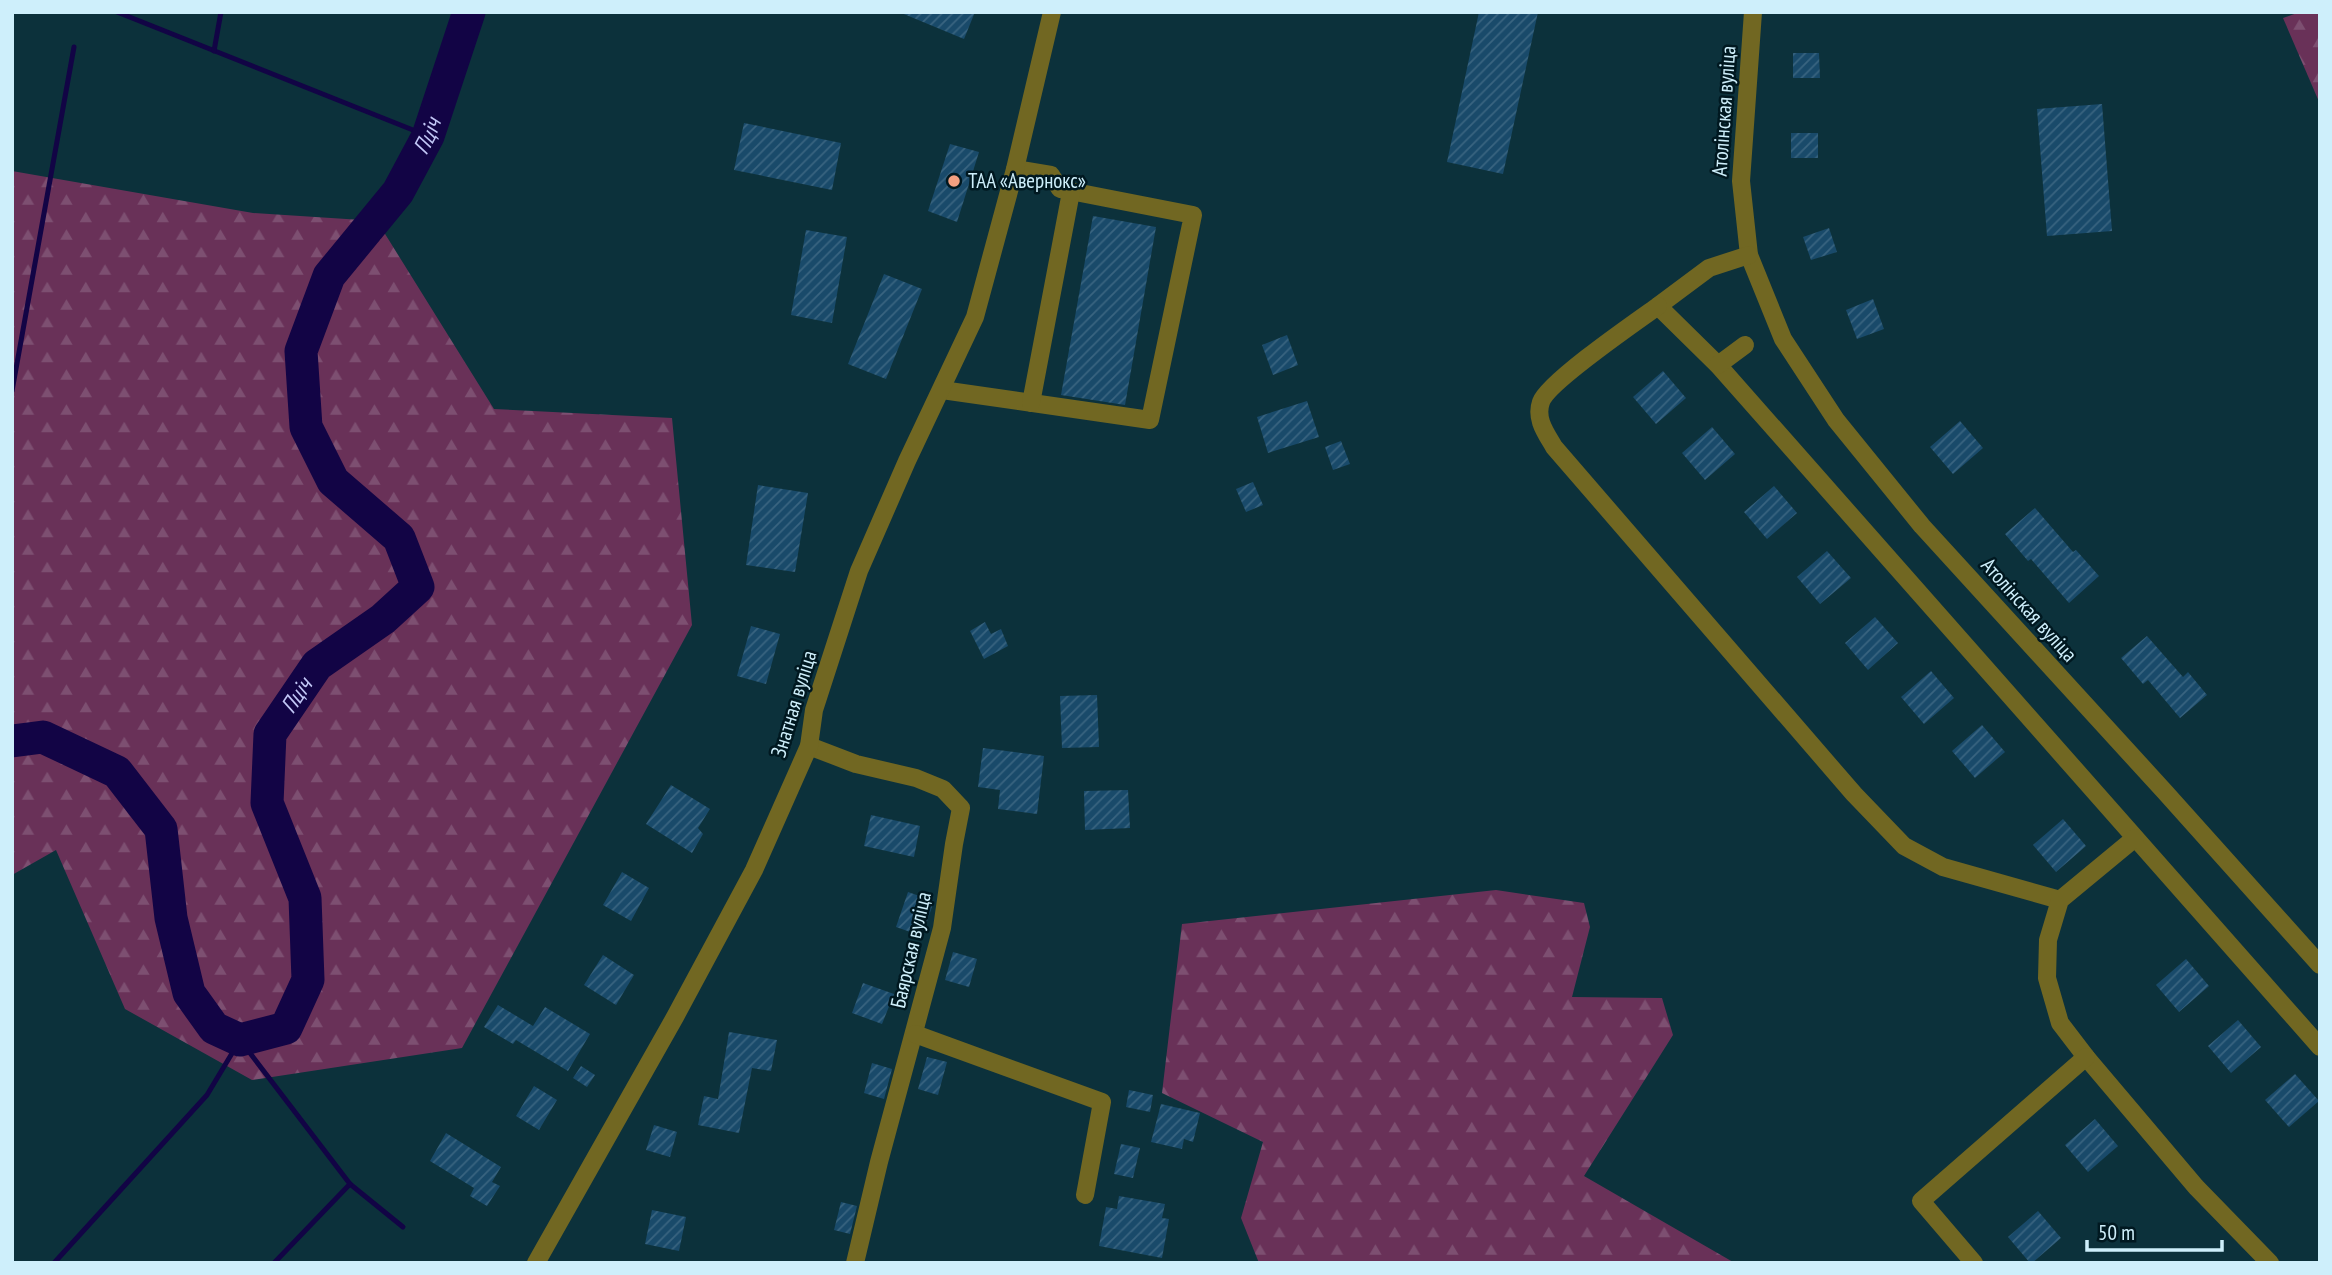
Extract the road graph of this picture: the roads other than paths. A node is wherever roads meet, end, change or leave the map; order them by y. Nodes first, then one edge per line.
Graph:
1 (1052, 12) edge
2 (1753, 12) edge
3 (1015, 169) junction
4 (1071, 191) junction
5 (1749, 255) junction
6 (1658, 306) junction
7 (1745, 345) dead end
8 (1718, 365) junction
9 (942, 390) junction
10 (1031, 403) junction
11 (809, 746) junction
12 (2135, 838) junction
13 (2060, 900) junction
14 (2320, 965) edge
15 (915, 1034) junction
16 (2320, 1047) edge
17 (2086, 1057) junction
18 (1084, 1195) dead end
19 (536, 1263) edge
20 (855, 1263) edge
21 (1974, 1263) edge
22 (2270, 1263) edge

1 - 3 street, Знатная вуліца
2 - 5 street, Атолінская вуліца
3 - 4 street
3 - 9 street, Знатная вуліца
4 - 10 street
4 - 10 street
5 - 6 street
5 - 14 street, Атолінская вуліца
6 - 8 street
6 - 13 street
7 - 8 street
8 - 12 street
9 - 10 street
9 - 11 street, Знатная вуліца
11 - 15 street, Баярская вуліца
11 - 19 street, Знатная вуліца
12 - 13 street
12 - 16 street
13 - 17 street
15 - 18 street
15 - 20 street, Баярская вуліца
17 - 21 street
17 - 22 street

